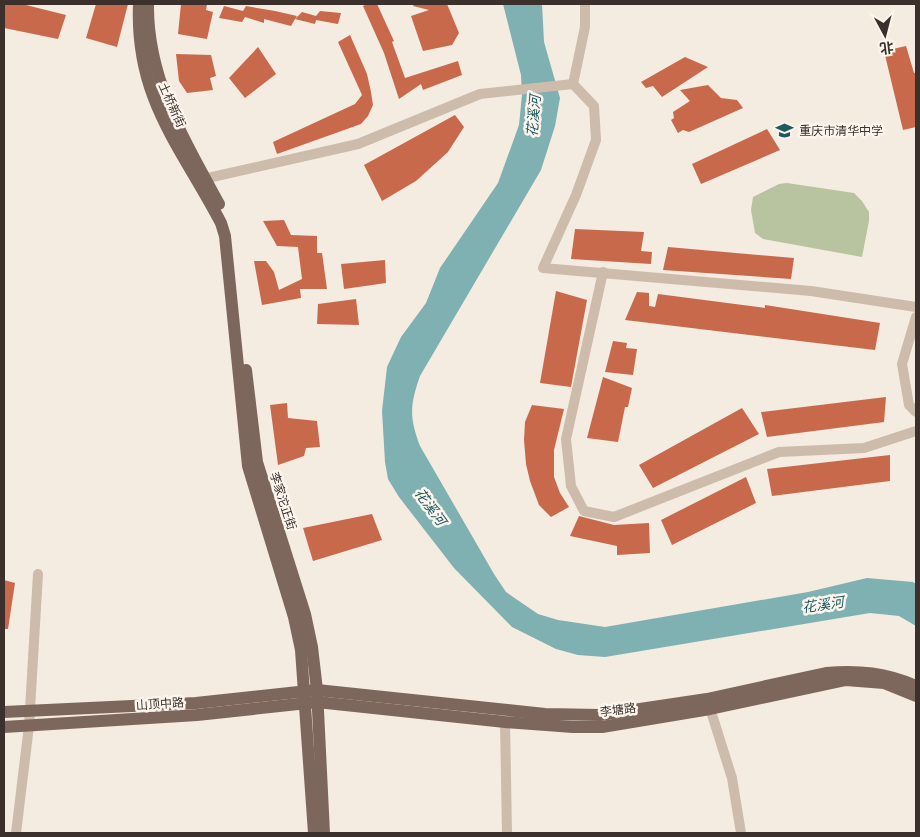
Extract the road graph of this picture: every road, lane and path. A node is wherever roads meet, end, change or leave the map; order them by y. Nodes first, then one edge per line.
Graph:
1 (139, 4) edge
2 (148, 4) edge
3 (585, 4) edge
4 (573, 84) junction
5 (201, 180) junction
6 (603, 272) junction
7 (916, 307) edge
8 (916, 317) edge
9 (916, 412) edge
10 (916, 431) edge
11 (38, 574) dead end
12 (916, 686) edge
13 (916, 696) edge
14 (312, 697) junction
15 (709, 704) junction
16 (4, 712) edge
17 (30, 712) junction
18 (505, 722) junction
19 (29, 726) junction
20 (4, 727) edge
21 (16, 833) edge
22 (314, 833) edge
23 (324, 833) edge
24 (506, 833) edge
25 (741, 833) edge

1 - 5 main road, 土桥新街
2 - 5 main road, 土桥新街
3 - 4 street
4 - 5 street
4 - 6 street
5 - 14 main road, 李家沱正街
6 - 7 street
6 - 10 street
8 - 9 street
11 - 17 street
12 - 15 main road, 李塘路
13 - 15 main road, 李塘路
14 - 15 main road, 李塘路
14 - 17 main road, 山顶中路
14 - 18 main road, 李塘路
14 - 19 main road, 山顶中路
14 - 22 main road, 李家沱正街
14 - 23 main road, 李家沱正街
15 - 18 main road, 李塘路
15 - 25 street
16 - 17 main road, 山顶中路
17 - 19 street
18 - 24 street
19 - 20 main road, 山顶中路
19 - 21 street

